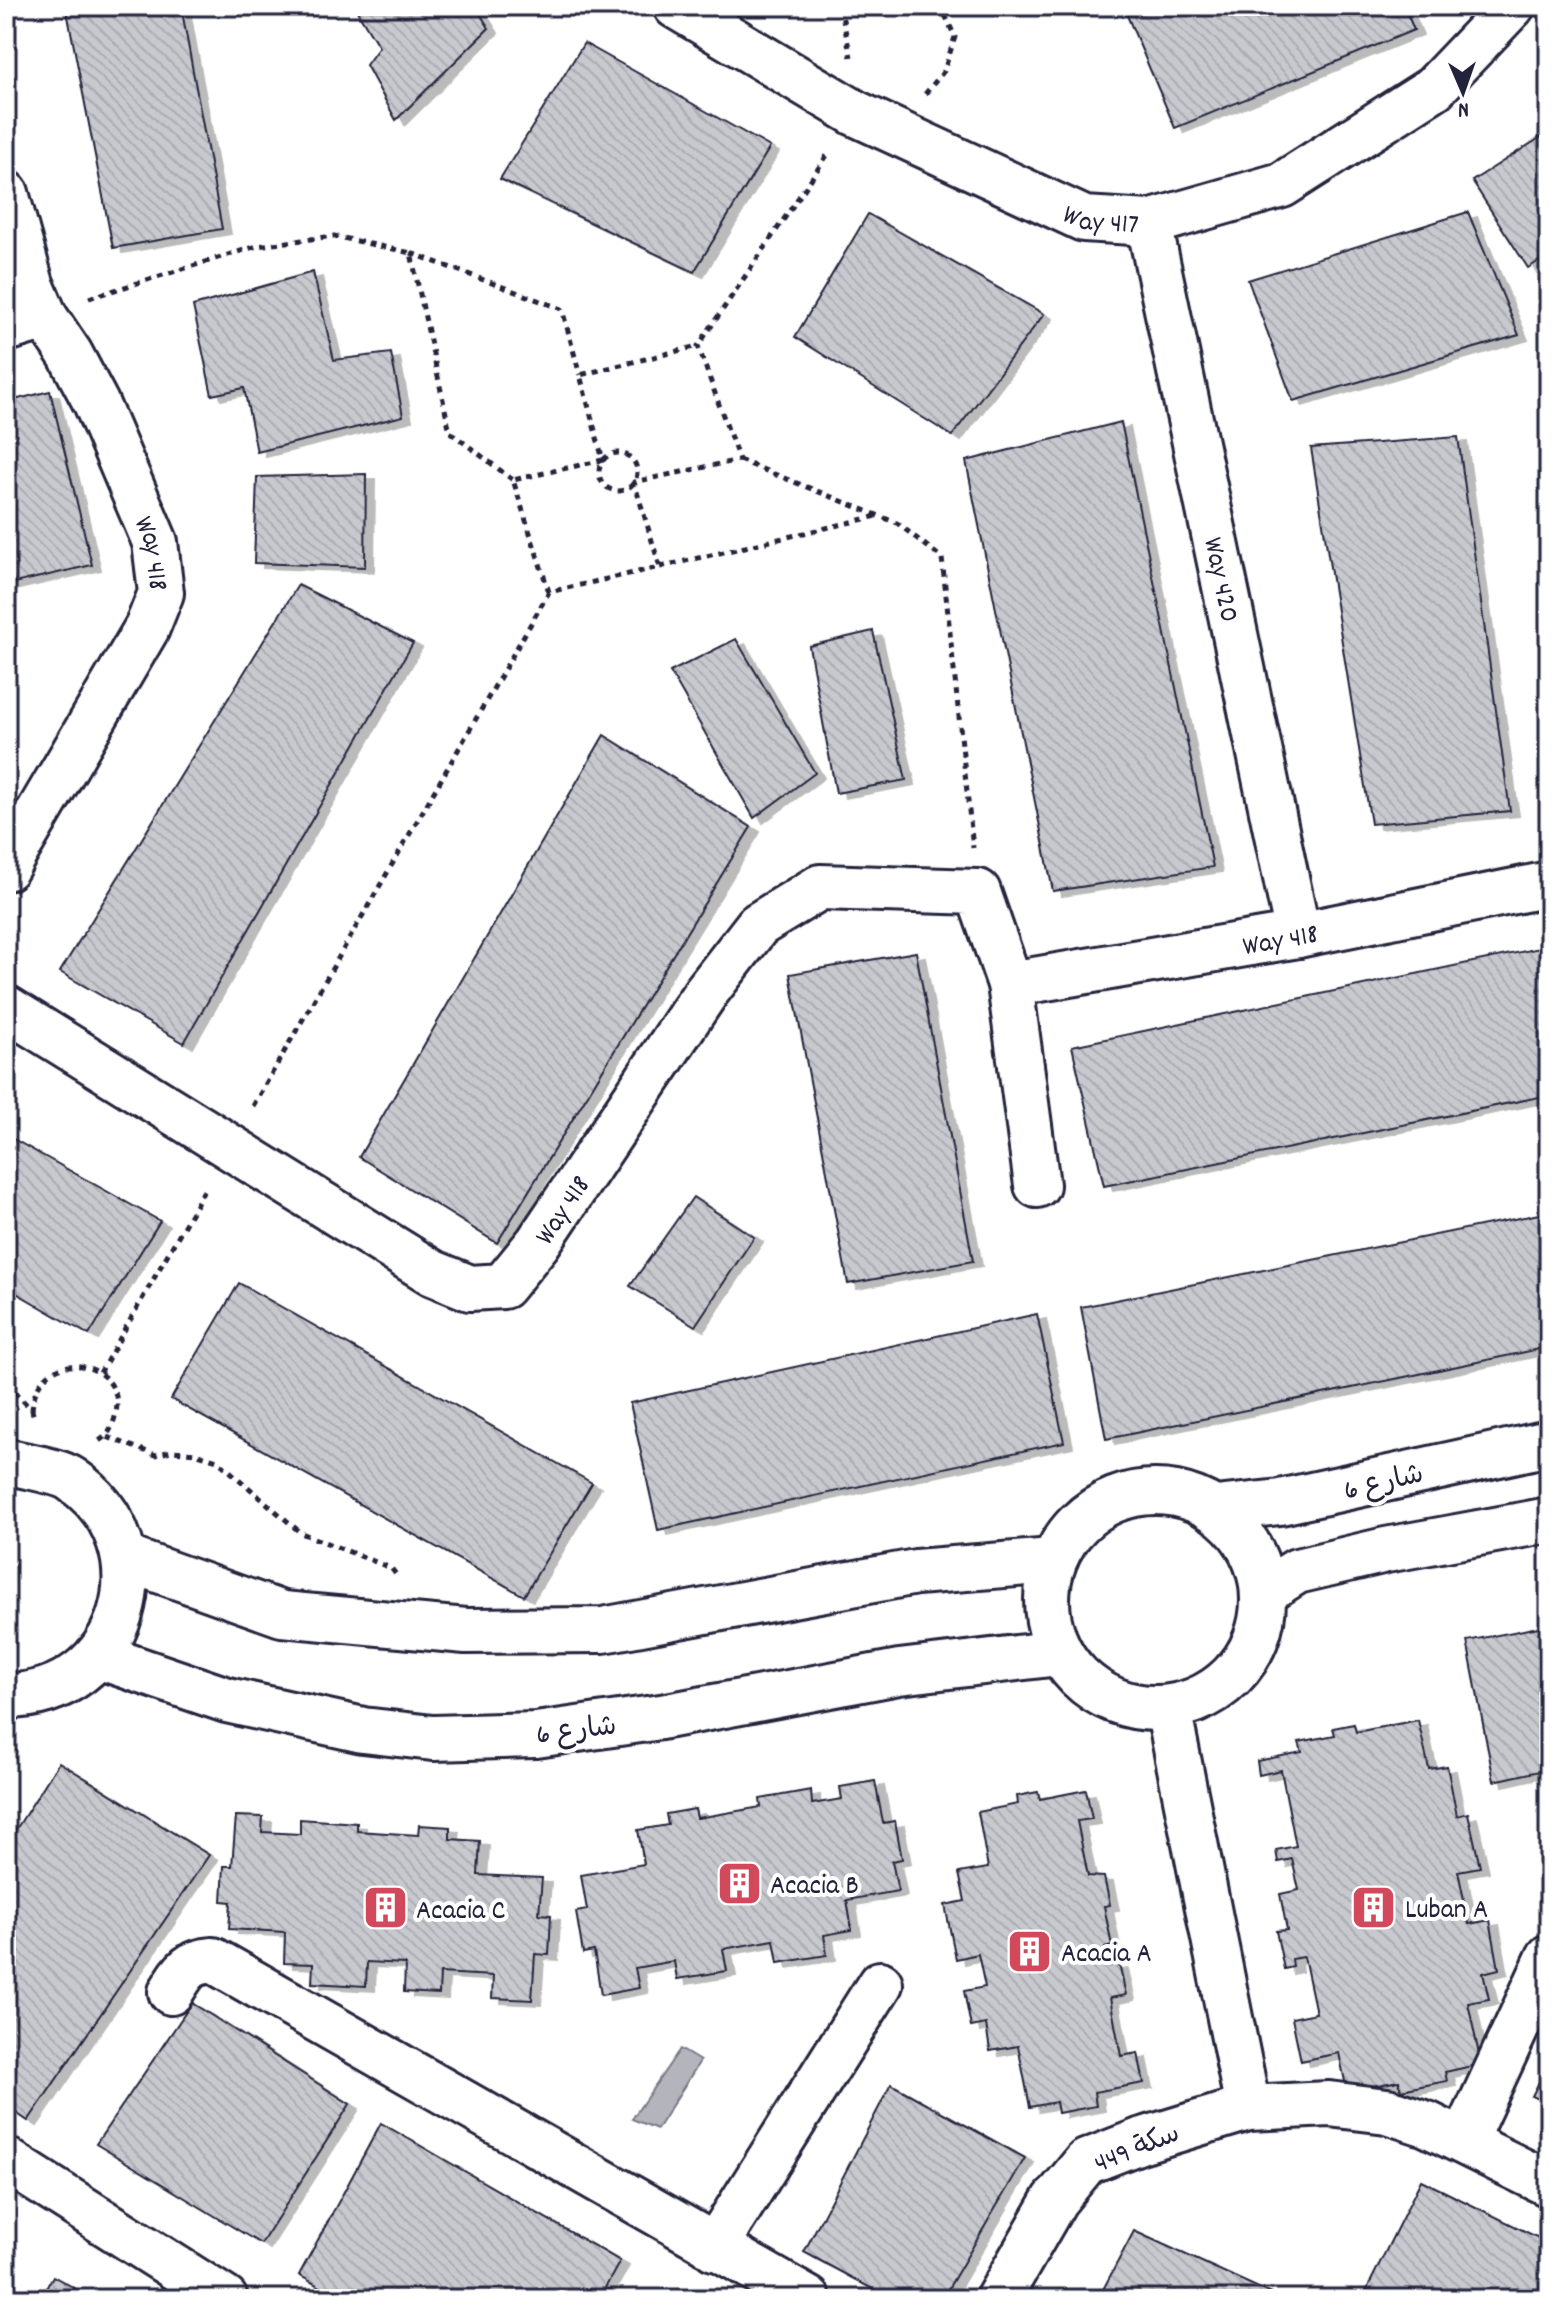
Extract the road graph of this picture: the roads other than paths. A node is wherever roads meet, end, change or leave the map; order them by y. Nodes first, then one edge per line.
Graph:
1 (676, 6) edge
2 (1512, 6) edge
3 (6, 193) edge
4 (1149, 223) junction
5 (26, 323) edge
6 (6, 868) edge
7 (1549, 884) edge
8 (1298, 935) junction
9 (1010, 984) junction
10 (6, 1008) edge
11 (1037, 1185) dead end
12 (1549, 1443) edge
13 (6, 1461) edge
14 (1215, 1509) junction
15 (1549, 1520) edge
16 (125, 1558) junction
17 (1053, 1561) junction
18 (1264, 1592) junction
19 (1059, 1653) junction
20 (98, 1656) junction
21 (6, 1696) edge
22 (1168, 1708) junction
23 (1549, 1957) edge
24 (880, 1984) dead end
25 (171, 1992) dead end
26 (1248, 2108) junction
27 (1464, 2141) junction
28 (6, 2160) edge
29 (1549, 2184) edge
30 (714, 2248) junction
31 (225, 2299) edge
32 (808, 2299) edge
33 (998, 2299) edge

1 - 4 street, Way 417
2 - 4 street, Way 417
3 - 5 street, Way 418
4 - 8 street, Way 420
5 - 6 street, Way 418
7 - 8 street, Way 418
8 - 9 street, Way 418
9 - 10 street, Way 418
9 - 11 street
12 - 14 street, شارع 6
13 - 16 street
14 - 17 street
14 - 18 street
15 - 18 street
16 - 17 street
16 - 20 street
17 - 19 street
18 - 22 street
19 - 20 street, شارع 6
19 - 22 street
20 - 21 street
22 - 26 street
23 - 27 street
24 - 30 street
25 - 30 street
26 - 27 street, سكة 449
26 - 33 street, سكة 449
27 - 29 street, سكة 449
28 - 31 street
30 - 32 street

